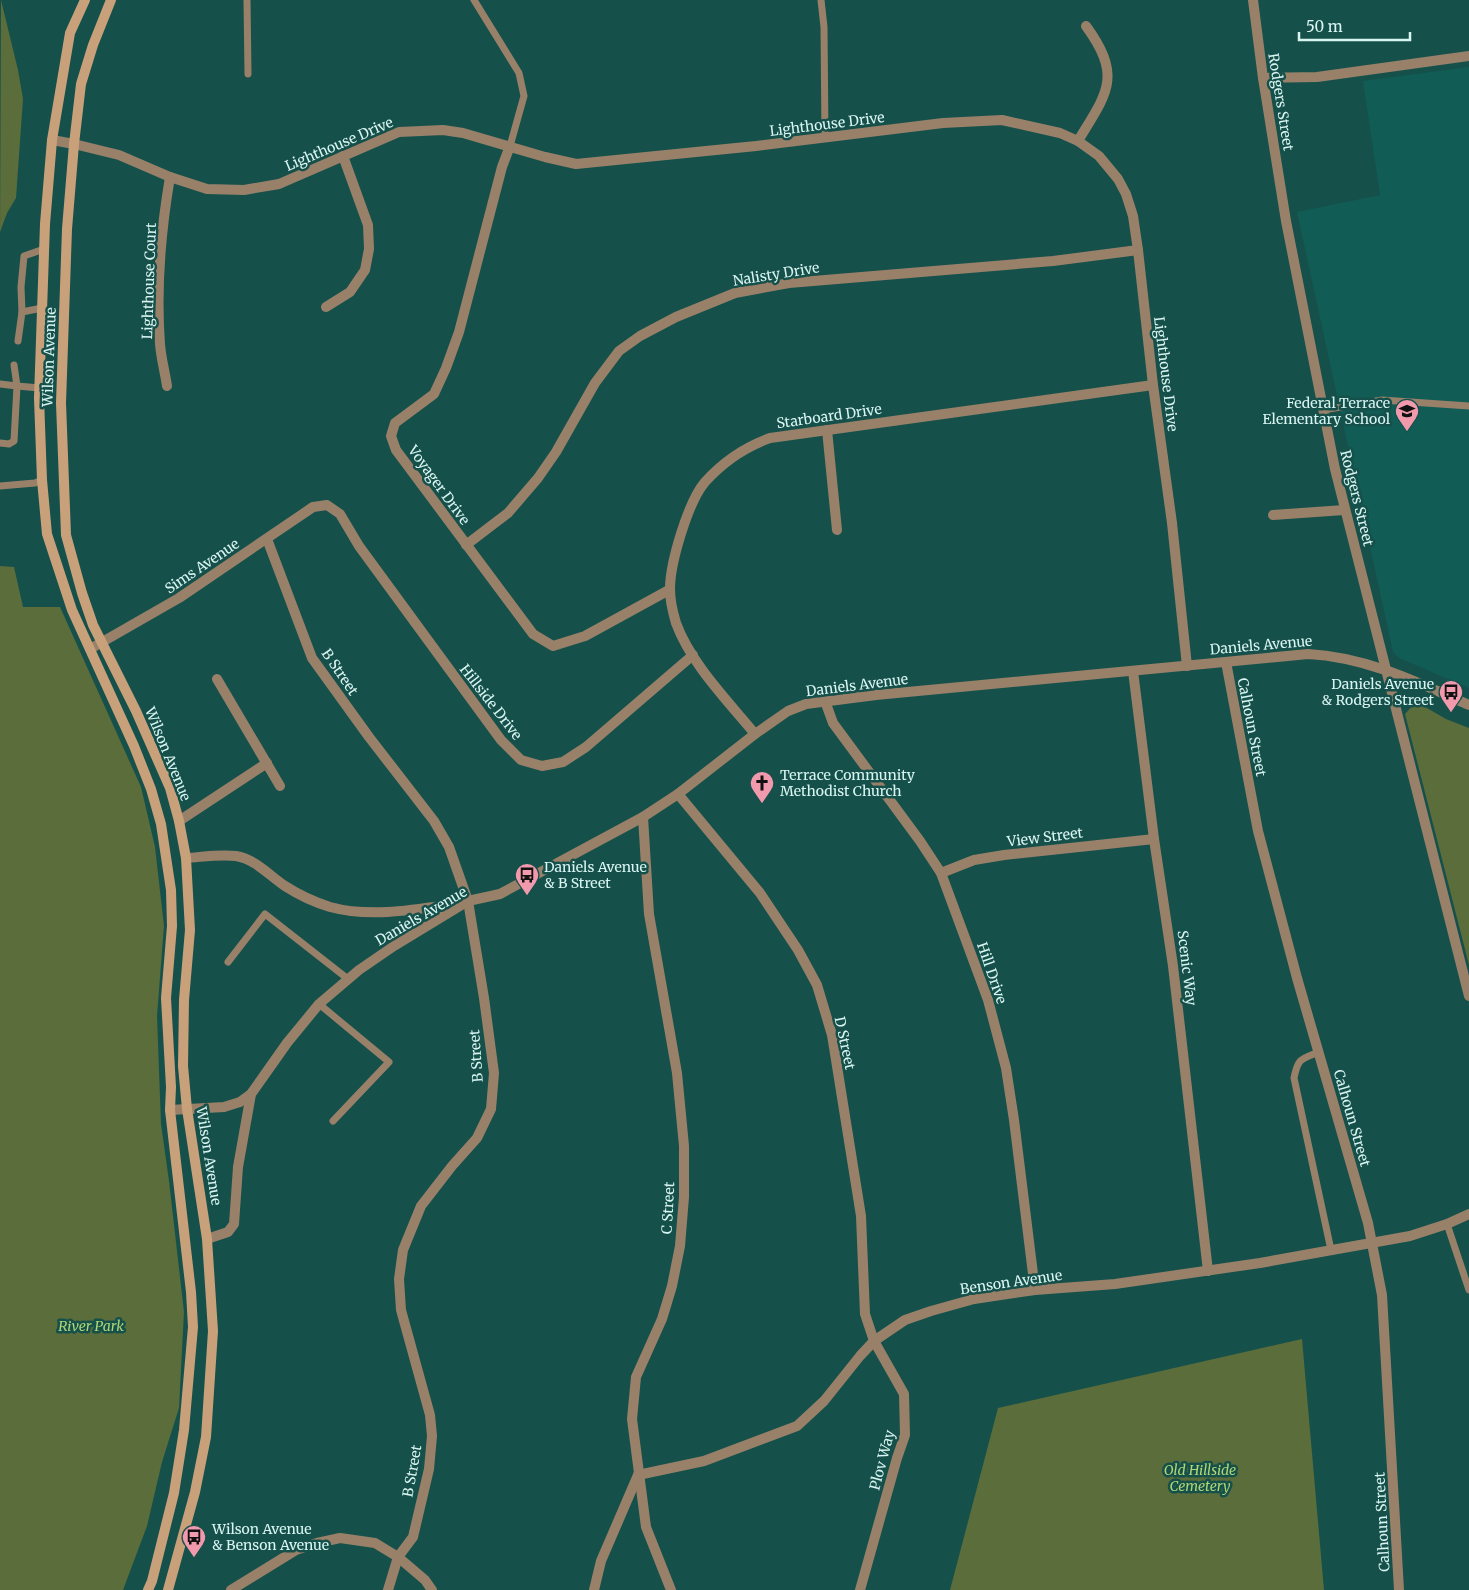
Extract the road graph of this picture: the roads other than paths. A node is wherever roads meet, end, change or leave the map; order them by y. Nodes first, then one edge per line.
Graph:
1 (85, 0) edge
2 (111, 0) edge
3 (247, 0) edge
4 (474, 0) edge
5 (821, 0) edge
6 (1253, 0) edge
7 (1086, 26) dead end
8 (1469, 56) edge
9 (248, 74) dead end
10 (1262, 78) junction
11 (825, 138) junction
12 (52, 140) junction
13 (1078, 142) junction
14 (74, 144) junction
15 (510, 146) junction
16 (343, 156) junction
17 (170, 177) junction
18 (44, 249) junction
19 (1138, 250) junction
20 (326, 307) dead end
21 (42, 308) junction
22 (22, 312) junction
23 (18, 341) dead end
24 (14, 365) dead end
25 (0, 384) edge
26 (1153, 385) junction
27 (16, 386) junction
28 (167, 386) dead end
29 (40, 388) junction
30 (1469, 406) edge
31 (1323, 410) junction
32 (827, 430) junction
33 (0, 442) edge
34 (42, 480) junction
35 (0, 486) edge
36 (327, 505) joint
37 (1344, 510) junction
38 (1273, 515) dead end
39 (836, 530) dead end
40 (267, 539) junction
41 (466, 545) junction
42 (670, 590) junction
43 (102, 643) junction
44 (90, 649) junction
45 (692, 655) junction
46 (1226, 662) junction
47 (1187, 666) junction
48 (1386, 670) junction
49 (1133, 671) junction
50 (217, 679) dead end
51 (825, 701) junction
52 (1469, 706) edge
53 (755, 734) junction
54 (266, 763) junction
55 (280, 786) dead end
56 (678, 794) junction
57 (643, 817) junction
58 (179, 821) junction
59 (1154, 839) junction
60 (186, 858) junction
61 (941, 873) junction
62 (468, 901) junction
63 (228, 962) dead end
64 (348, 979) junction
65 (1469, 996) edge
66 (320, 1004) junction
67 (1319, 1052) junction
68 (251, 1094) junction
69 (187, 1109) junction
70 (170, 1110) junction
71 (334, 1121) dead end
72 (1469, 1214) edge
73 (1446, 1224) junction
74 (207, 1239) junction
75 (1372, 1242) junction
76 (1331, 1250) junction
77 (1208, 1271) junction
78 (1035, 1290) junction
79 (1469, 1290) edge
80 (874, 1341) junction
81 (638, 1474) junction
82 (398, 1557) junction
83 (148, 1590) edge
84 (168, 1590) edge
85 (231, 1590) edge
86 (388, 1590) edge
87 (432, 1590) edge
88 (594, 1590) edge
89 (671, 1590) edge
90 (860, 1590) edge
91 (1400, 1590) edge

1 - 12 main road, Wilson Avenue
2 - 14 main road, Wilson Avenue
3 - 9 lane
4 - 15 lane
5 - 11 lane
6 - 10 street, Rodgers Street
7 - 13 street
8 - 10 street
10 - 31 street, Rodgers Street
11 - 13 street, Lighthouse Drive
11 - 15 street, Lighthouse Drive
12 - 14 street, Lighthouse Drive
12 - 18 main road, Wilson Avenue
13 - 19 street, Lighthouse Drive
14 - 17 street, Lighthouse Drive
14 - 43 main road, Wilson Avenue
15 - 16 street, Lighthouse Drive
15 - 41 street, Voyager Drive
16 - 17 street, Lighthouse Drive
16 - 20 street
17 - 28 street, Lighthouse Court
18 - 21 main road, Wilson Avenue
18 - 22 lane
19 - 26 street, Lighthouse Drive
19 - 41 street, Nalisty Drive
21 - 22 lane
21 - 29 main road, Wilson Avenue
22 - 23 lane
24 - 27 lane
25 - 27 lane
26 - 32 street, Starboard Drive
26 - 47 street, Lighthouse Drive
27 - 29 lane
27 - 33 lane
29 - 34 main road, Wilson Avenue
30 - 31 lane
31 - 37 street, Rodgers Street
32 - 39 street
32 - 42 street, Starboard Drive
34 - 35 lane
34 - 44 main road, Wilson Avenue
36 - 40 street, Sims Avenue
36 - 45 street, Hillside Drive
37 - 38 street
37 - 48 street, Rodgers Street
40 - 43 street, Sims Avenue
40 - 62 street, B Street
41 - 42 street, Voyager Drive
42 - 45 street, Starboard Drive
43 - 44 street, Sims Avenue
43 - 58 main road, Wilson Avenue
44 - 70 main road, Wilson Avenue
45 - 53 street
46 - 47 street, Daniels Avenue
46 - 48 street, Daniels Avenue
46 - 67 street, Calhoun Street
47 - 49 street, Daniels Avenue
48 - 52 street, Daniels Avenue
48 - 65 street, Rodgers Street
49 - 51 street, Daniels Avenue
49 - 59 street, Scenic Way
50 - 54 street
51 - 53 street, Daniels Avenue
51 - 61 street, Hill Drive
53 - 56 street, Daniels Avenue
54 - 55 street
54 - 58 street
56 - 57 street, Daniels Avenue
56 - 80 street, D Street
57 - 62 street, Daniels Avenue
57 - 81 street, C Street
58 - 60 main road, Wilson Avenue
59 - 61 street, View Street
59 - 77 street, Scenic Way
60 - 62 street
60 - 69 main road, Wilson Avenue
61 - 78 street, Hill Drive
62 - 64 street, Daniels Avenue
62 - 82 street, B Street
63 - 64 lane
64 - 66 street, Daniels Avenue
66 - 68 street, Daniels Avenue
66 - 71 lane
67 - 75 street, Calhoun Street
67 - 76 lane
68 - 69 street, Daniels Avenue
68 - 74 street, Daniels Avenue
69 - 70 street, Daniels Avenue
69 - 74 main road, Wilson Avenue
70 - 83 main road, Wilson Avenue
72 - 73 street, Benson Avenue
73 - 75 street, Benson Avenue
73 - 79 lane
74 - 84 main road, Wilson Avenue
75 - 76 street, Benson Avenue
75 - 91 street, Calhoun Street
76 - 77 street, Benson Avenue
77 - 78 street, Benson Avenue
78 - 80 street, Benson Avenue
80 - 81 street, Benson Avenue
80 - 90 street, Plov Way
81 - 88 street
81 - 89 street, C Street
82 - 85 street
82 - 86 street, B Street
82 - 87 street

